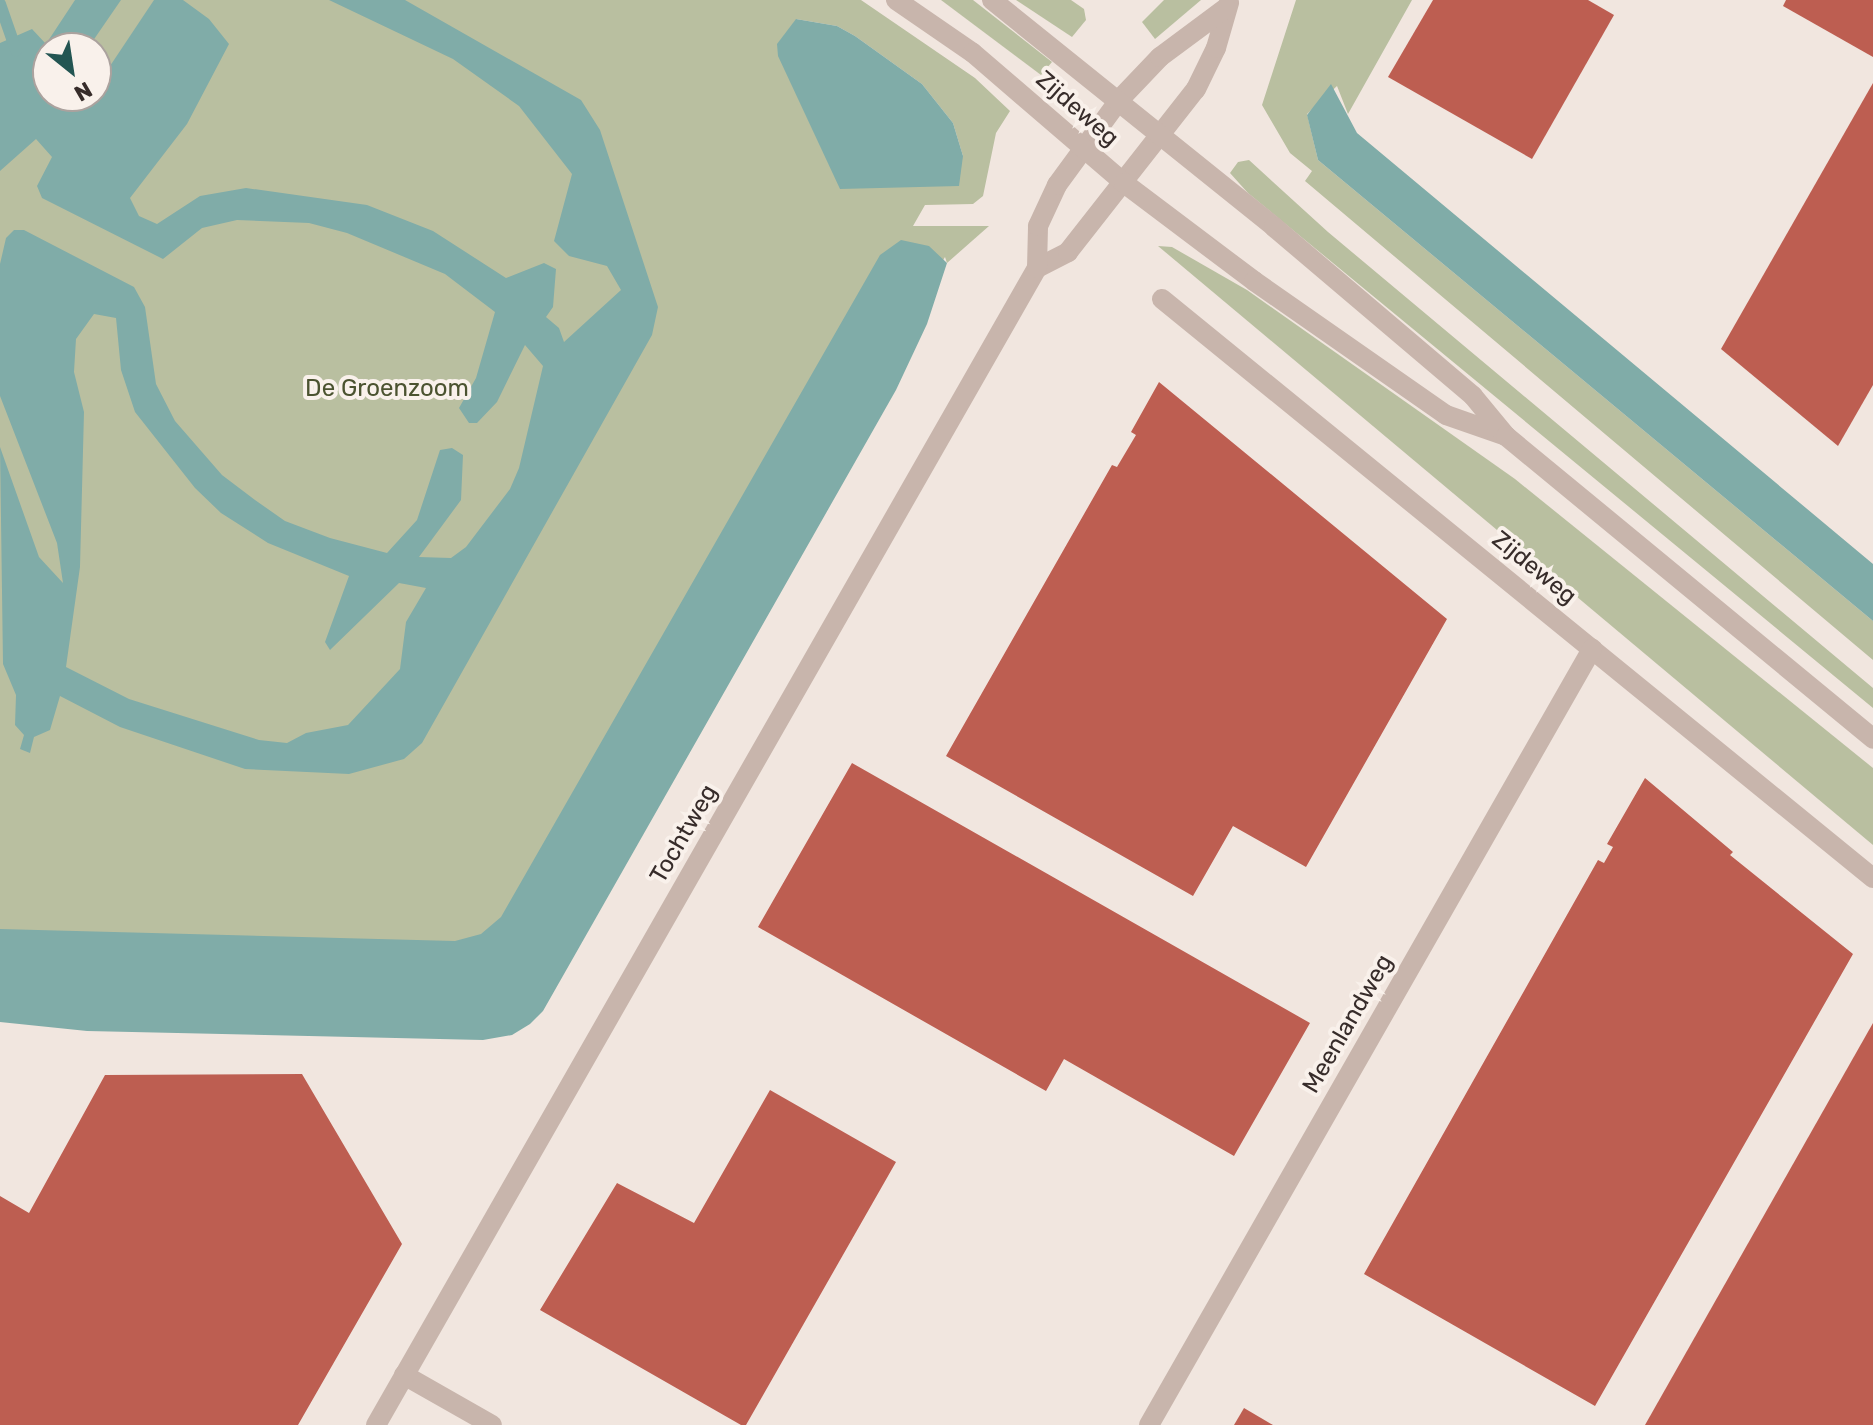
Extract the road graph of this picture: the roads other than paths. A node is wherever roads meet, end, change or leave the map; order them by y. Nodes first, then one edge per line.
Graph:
1 (896, 0) edge
2 (992, 0) edge
3 (1228, 4) edge
4 (1120, 99) junction
5 (1161, 134) junction
6 (1082, 148) junction
7 (1124, 183) junction
8 (1037, 268) junction
9 (1162, 299) dead end
10 (1506, 436) junction
11 (1592, 649) junction
12 (1873, 739) edge
13 (1873, 878) edge
14 (404, 1375) junction
15 (376, 1425) edge
16 (492, 1425) edge
17 (1149, 1425) edge

1 - 6 street, Zijdeweg
2 - 4 street, Zijdeweg
3 - 4 street, Tochtweg
3 - 5 street, Tochtweg
4 - 5 street, Zijdeweg
4 - 6 street, Tochtweg
5 - 7 street, Tochtweg
5 - 10 street, Zijdeweg
6 - 7 street, Zijdeweg
6 - 8 street, Tochtweg
7 - 8 street, Tochtweg
7 - 10 street, Zijdeweg
8 - 14 street, Tochtweg
9 - 11 street, Zijdeweg
10 - 12 street, Zijdeweg
11 - 13 street, Zijdeweg
11 - 17 street, Meenlandweg
14 - 15 street, Tochtweg
14 - 16 street

